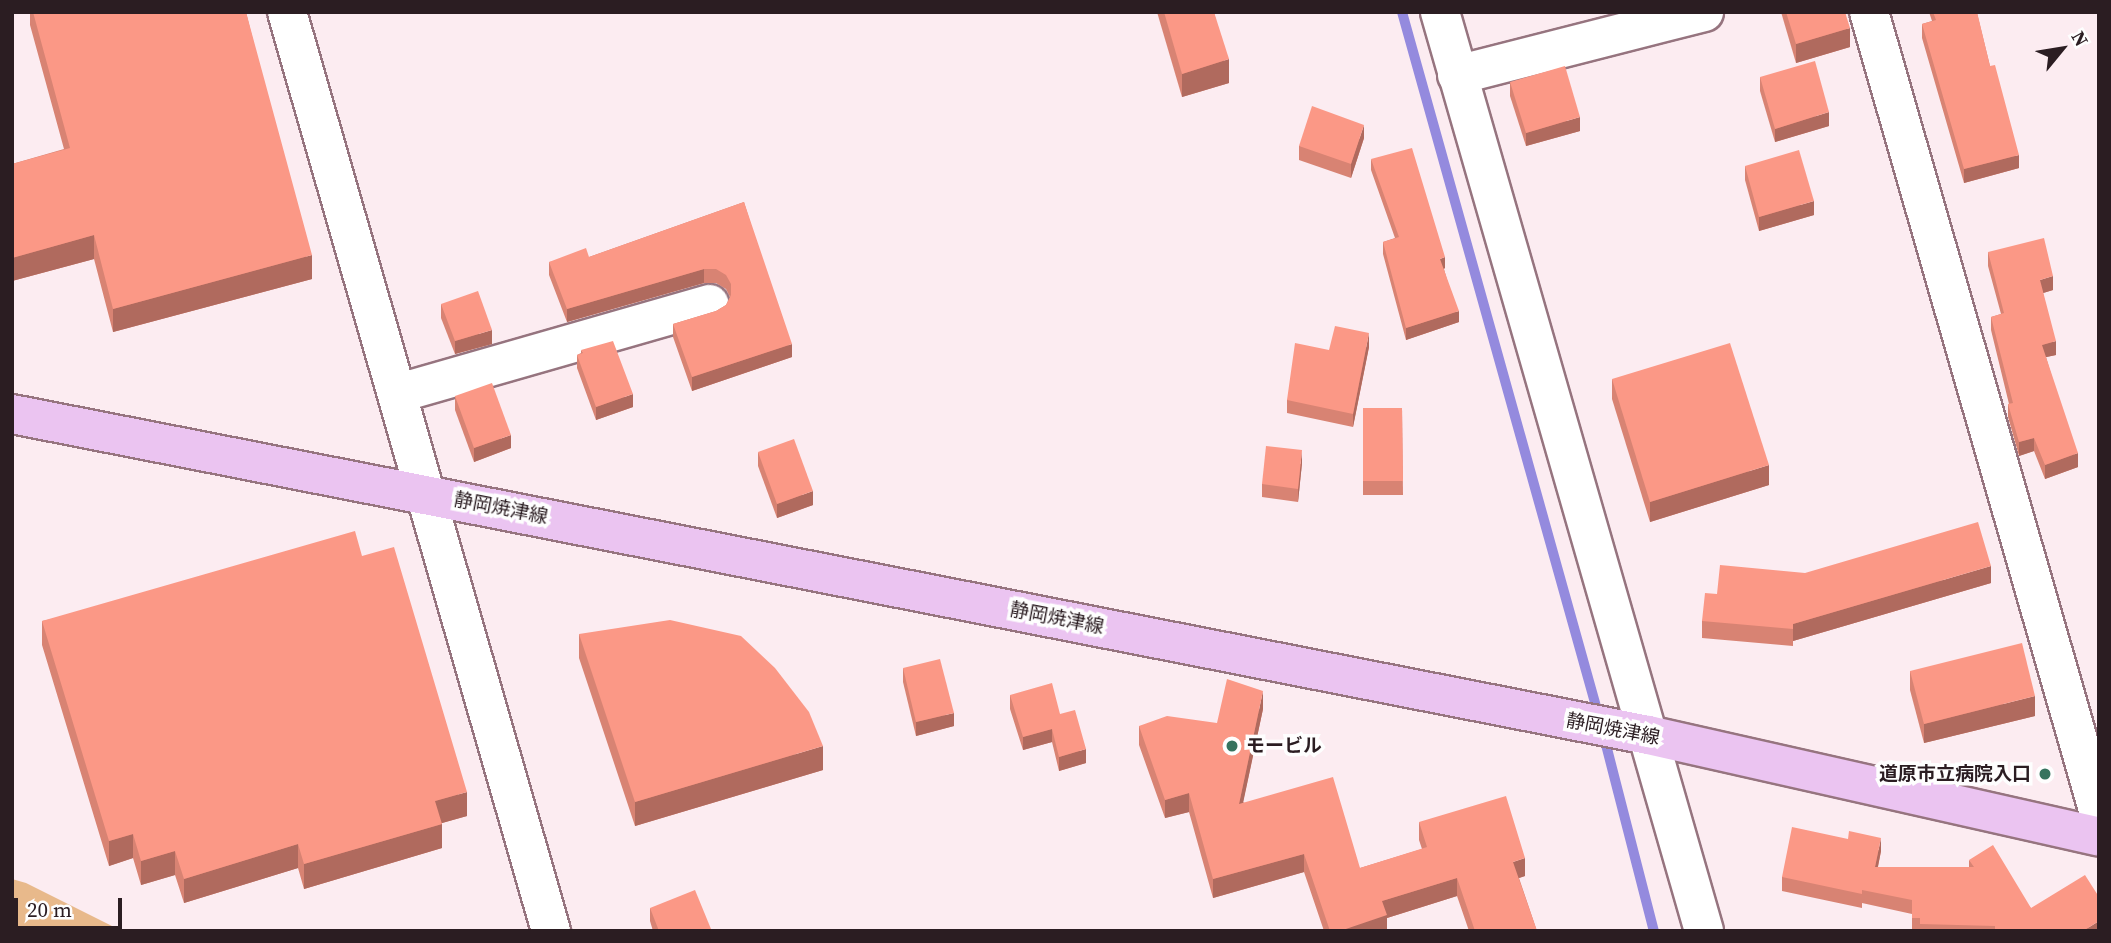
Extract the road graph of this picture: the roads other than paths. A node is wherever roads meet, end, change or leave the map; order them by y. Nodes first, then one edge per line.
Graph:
1 (287, 12) edge
2 (1440, 12) edge
3 (1704, 12) edge
4 (1870, 12) edge
5 (1457, 75) junction
6 (710, 304) dead end
7 (399, 393) junction
8 (12, 414) edge
9 (428, 494) junction
10 (1648, 736) junction
11 (2099, 813) edge
12 (2099, 837) edge
13 (551, 931) edge
14 (1703, 931) edge

1 - 7 street
2 - 5 street
3 - 5 street
4 - 11 street
5 - 10 street
6 - 7 street
7 - 9 street
8 - 9 main road, 静岡焼津線
9 - 10 main road, 静岡焼津線
9 - 13 street
10 - 12 main road, 静岡焼津線
10 - 14 street

